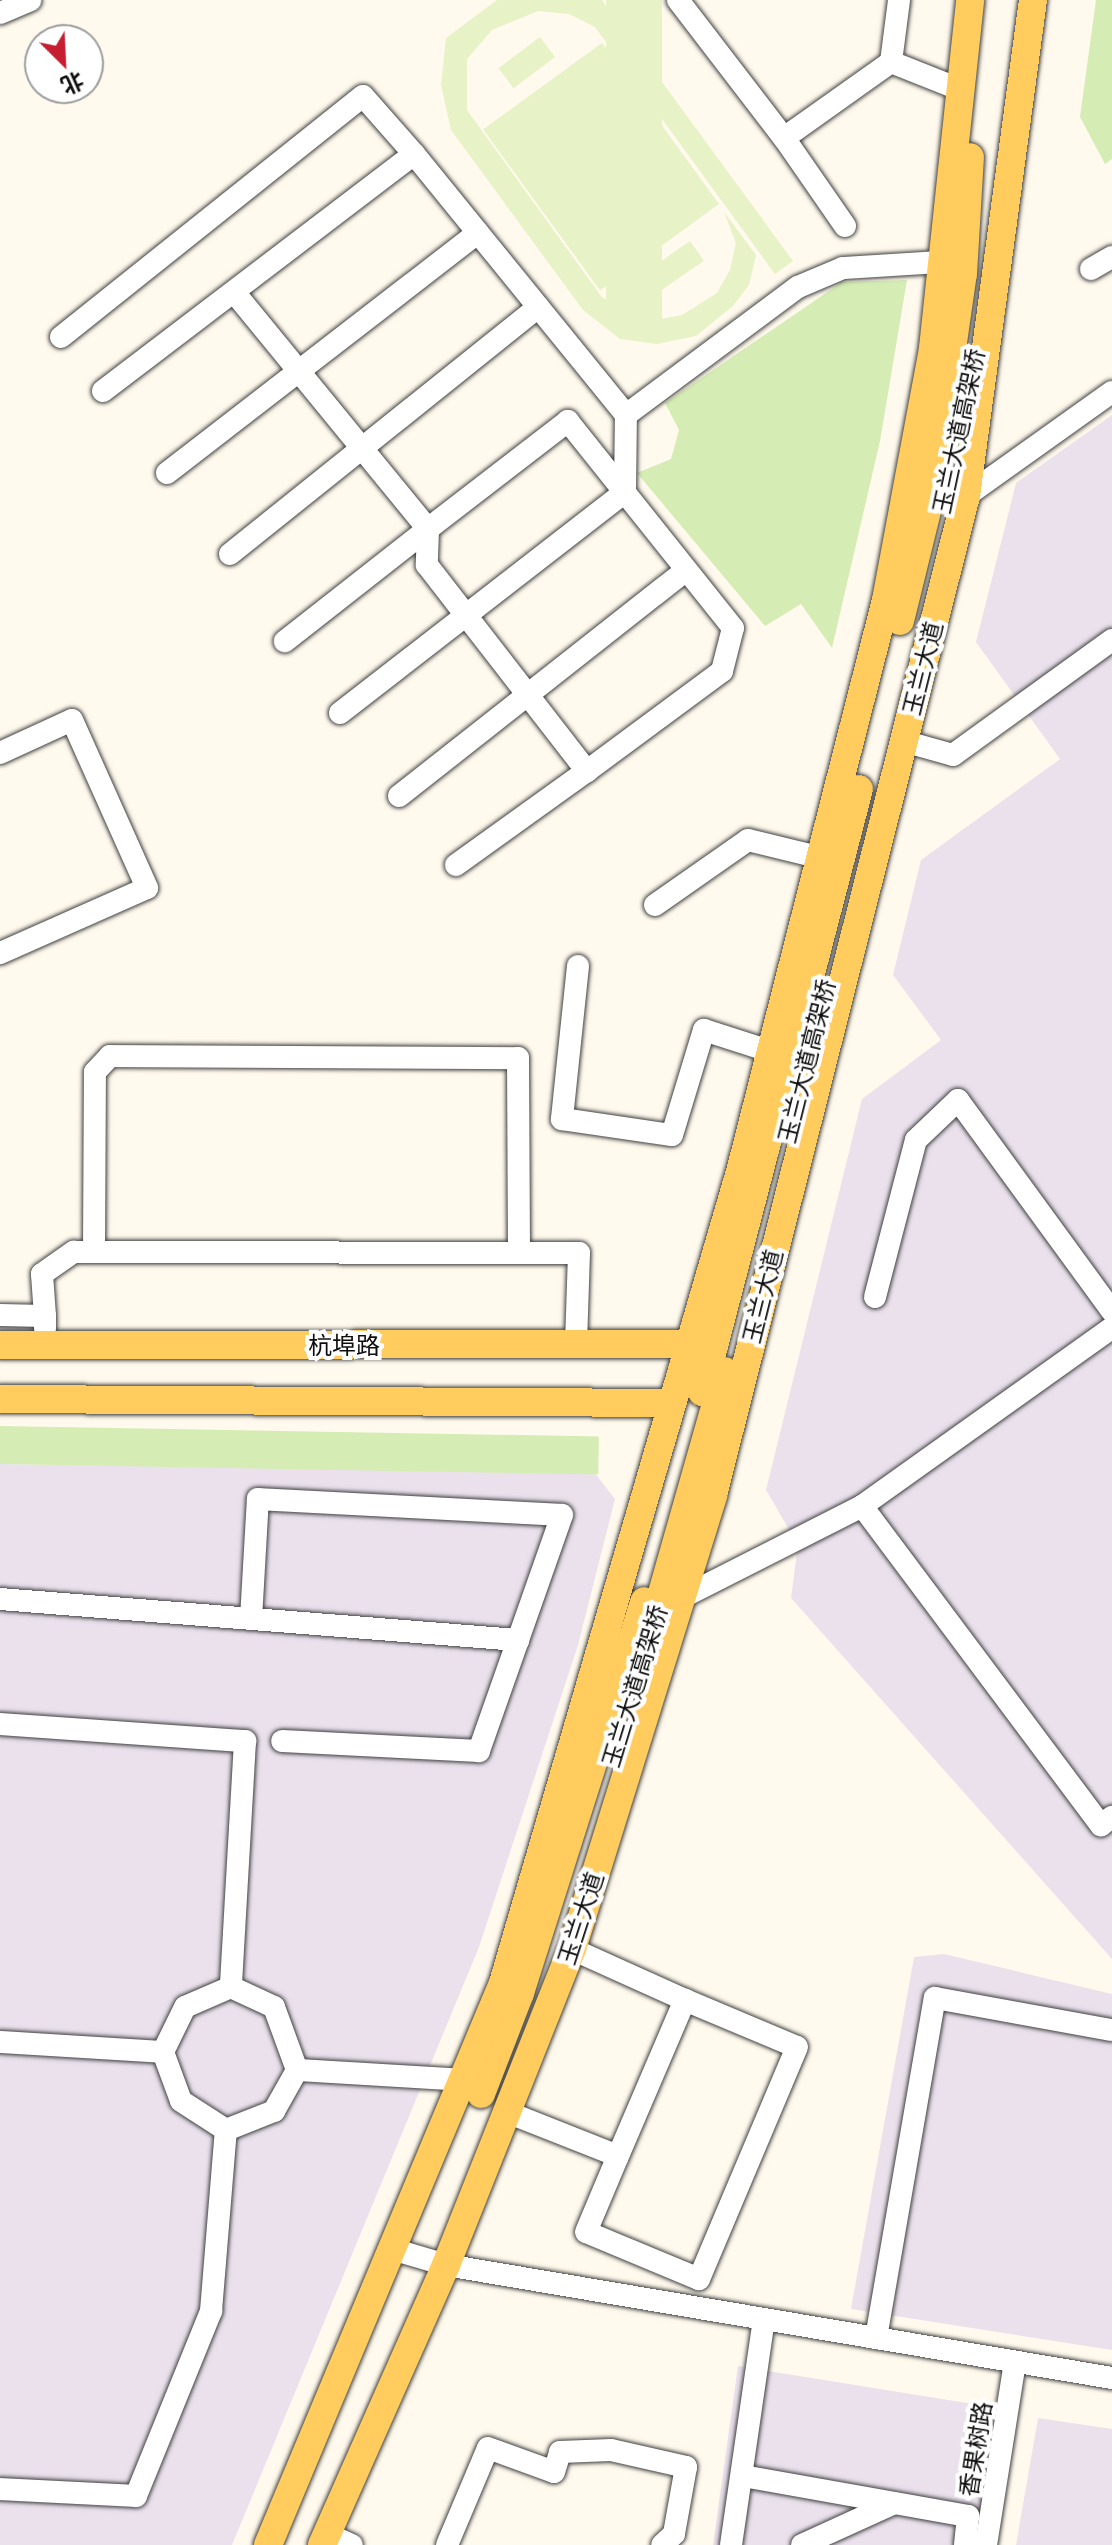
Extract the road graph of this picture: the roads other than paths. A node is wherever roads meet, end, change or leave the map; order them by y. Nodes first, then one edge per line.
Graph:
1 (678, 0) edge
2 (899, 0) edge
3 (970, 0) edge
4 (979, 0) edge
5 (1015, 0) edge
6 (1033, 0) edge
7 (25, 1) edge
8 (0, 13) edge
9 (891, 62) junction
10 (959, 89) junction
11 (784, 138) junction
12 (414, 154) junction
13 (845, 226) dead end
14 (478, 233) junction
15 (1112, 257) edge
16 (941, 262) junction
17 (1091, 269) dead end
18 (234, 292) junction
19 (538, 307) junction
20 (61, 337) dead end
21 (299, 371) junction
22 (103, 391) dead end
23 (1112, 392) edge
24 (626, 415) junction
25 (362, 448) junction
26 (167, 473) dead end
27 (625, 492) junction
28 (966, 496) junction
29 (428, 529) junction
30 (230, 554) dead end
31 (686, 570) junction
32 (467, 616) junction
33 (1112, 640) edge
34 (285, 641) dead end
35 (528, 694) junction
36 (340, 713) dead end
37 (903, 741) junction
38 (0, 753) edge
39 (587, 771) junction
40 (399, 796) dead end
41 (822, 858) junction
42 (456, 865) dead end
43 (655, 905) dead end
44 (0, 953) edge
45 (578, 966) dead end
46 (772, 1052) junction
47 (94, 1252) junction
48 (519, 1253) junction
49 (875, 1297) dead end
50 (1112, 1311) edge
51 (0, 1315) edge
52 (45, 1316) junction
53 (1112, 1328) edge
54 (576, 1344) junction
55 (688, 1344) junction
56 (0, 1345) edge
57 (44, 1345) junction
58 (0, 1399) edge
59 (670, 1403) junction
60 (862, 1506) junction
61 (681, 1598) junction
62 (0, 1599) edge
63 (251, 1619) junction
64 (518, 1640) junction
65 (0, 1724) edge
66 (282, 1741) dead end
67 (1112, 1817) edge
68 (572, 1949) junction
69 (231, 1987) junction
70 (685, 2000) junction
71 (1111, 2030) edge
72 (0, 2042) edge
73 (163, 2052) junction
74 (297, 2070) junction
75 (486, 2096) junction
76 (226, 2130) junction
77 (618, 2156) junction
78 (392, 2249) junction
79 (446, 2265) junction
80 (764, 2319) junction
81 (876, 2338) junction
82 (1015, 2362) junction
83 (1111, 2371) edge
84 (743, 2476) junction
85 (0, 2489) edge
86 (894, 2503) junction
87 (333, 2541) edge
88 (268, 2545) edge
89 (447, 2545) edge
90 (662, 2545) edge
91 (731, 2545) edge
92 (802, 2545) edge
93 (965, 2545) edge
94 (986, 2545) edge

1 - 11 street
2 - 9 street
3 - 10 main road, 玉兰大道
4 - 75 main road, 玉兰大道高架桥
5 - 75 main road, 玉兰大道高架桥
6 - 28 main road, 玉兰大道
7 - 8 street
9 - 10 street
9 - 11 street
10 - 16 main road, 玉兰大道
11 - 13 street
12 - 14 street
12 - 18 street
12 - 20 street
14 - 19 street
14 - 21 street
15 - 17 street
16 - 24 street
16 - 41 main road, 玉兰大道
18 - 21 street
18 - 22 street
19 - 24 street
19 - 25 street
21 - 25 street
21 - 26 street
23 - 28 street
24 - 27 street
25 - 29 street
25 - 30 street
27 - 29 street
27 - 31 street
27 - 32 street
28 - 37 main road, 玉兰大道
29 - 32 street
29 - 34 street
31 - 35 street
31 - 39 street
32 - 35 street
32 - 36 street
33 - 37 street
35 - 39 street
35 - 40 street
37 - 61 main road, 玉兰大道
38 - 44 street
39 - 42 street
41 - 43 street
41 - 46 main road, 玉兰大道
45 - 46 street
46 - 55 main road, 玉兰大道
47 - 48 street
47 - 48 street
47 - 52 street
48 - 54 street
49 - 50 street
51 - 52 street
52 - 57 street
53 - 60 street
54 - 55 main road, 杭埠路
54 - 57 main road, 杭埠路
55 - 59 main road, 玉兰大道
56 - 57 main road, 杭埠路
58 - 59 main road
59 - 75 main road, 玉兰大道
60 - 61 street
60 - 67 street
61 - 68 main road, 玉兰大道
62 - 63 street
63 - 64 street
63 - 64 street
64 - 66 street
65 - 69 street
68 - 70 street
68 - 75 main road, 玉兰大道
69 - 73 street
69 - 74 street
70 - 77 street
70 - 77 street
71 - 81 street
72 - 73 street
73 - 76 street
74 - 75 street
74 - 76 street
75 - 77 street
75 - 78 main road, 玉兰大道
75 - 79 main road, 玉兰大道
76 - 85 street
78 - 79 street
78 - 88 main road, 玉兰大道
79 - 80 street
79 - 87 main road, 玉兰大道
80 - 81 street
80 - 84 street
81 - 82 street
82 - 83 street
82 - 94 street, 香果树路
84 - 86 street
84 - 91 street
86 - 92 street
86 - 93 street
89 - 90 street

